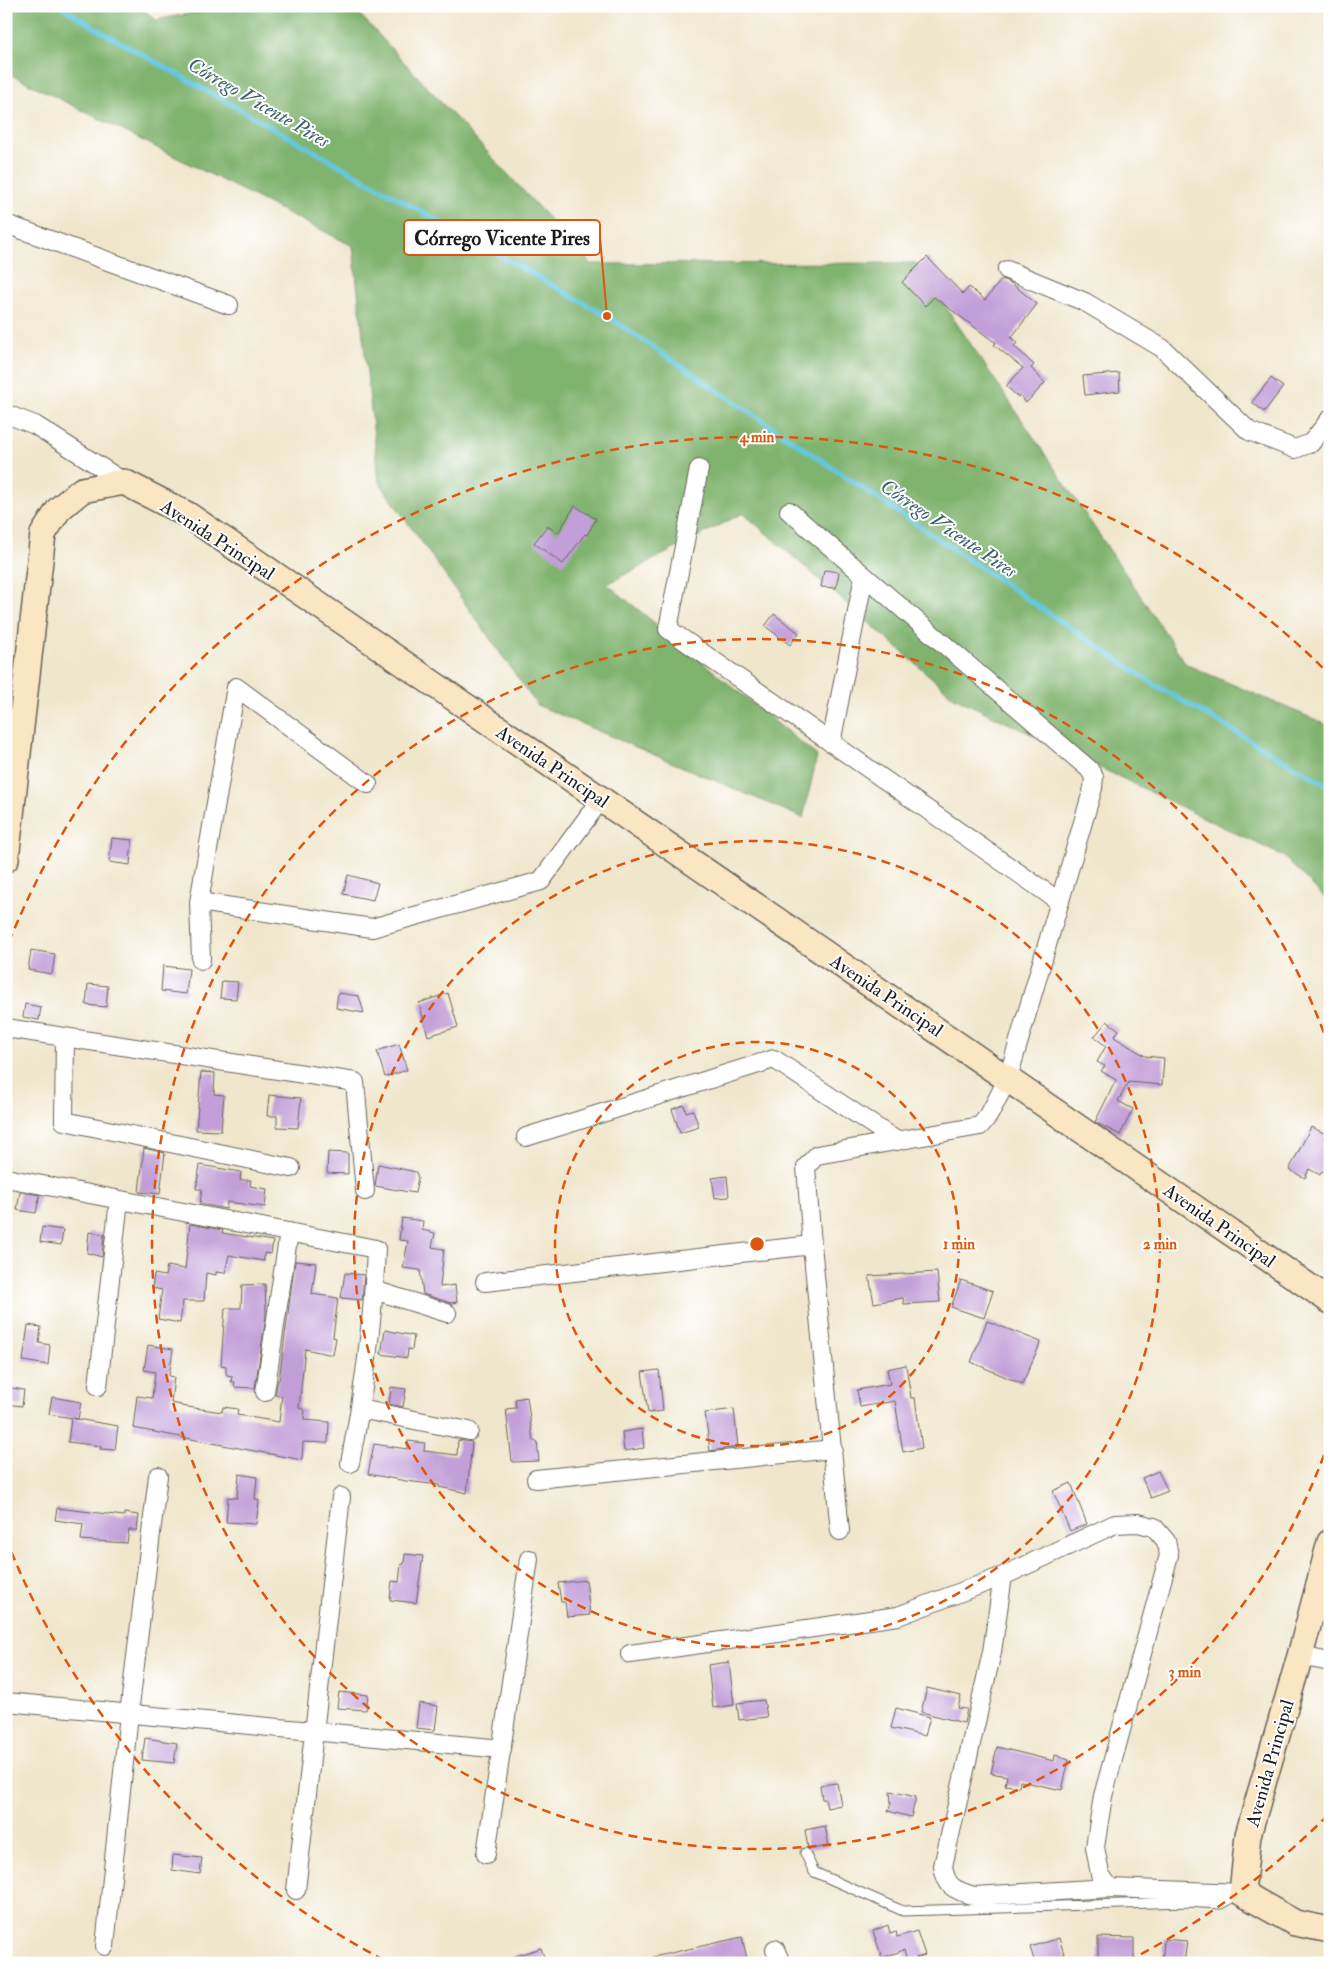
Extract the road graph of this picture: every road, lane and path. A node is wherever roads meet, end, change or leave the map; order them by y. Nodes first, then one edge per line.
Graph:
1 (6, 224) edge
2 (1007, 270) dead end
3 (229, 304) dead end
4 (6, 414) edge
5 (1330, 419) edge
6 (699, 469) dead end
7 (124, 482) junction
8 (789, 510) dead end
9 (864, 576) junction
10 (831, 743) junction
11 (368, 784) dead end
12 (601, 799) junction
13 (6, 858) edge
14 (200, 902) junction
15 (1060, 902) junction
16 (201, 960) dead end
17 (6, 1028) edge
18 (65, 1038) junction
19 (1008, 1078) junction
20 (526, 1137) dead end
21 (897, 1141) junction
22 (291, 1168) dead end
23 (6, 1178) edge
24 (365, 1191) dead end
25 (118, 1200) junction
26 (289, 1232) junction
27 (812, 1245) junction
28 (485, 1282) dead end
29 (374, 1290) junction
30 (1329, 1300) edge
31 (447, 1313) dead end
32 (98, 1386) dead end
33 (265, 1392) dead end
34 (360, 1409) junction
35 (470, 1431) dead end
36 (832, 1449) junction
37 (350, 1463) dead end
38 (158, 1476) dead end
39 (536, 1479) dead end
40 (341, 1497) dead end
41 (840, 1531) dead end
42 (1328, 1558) edge
43 (529, 1559) dead end
44 (1003, 1576) junction
45 (630, 1654) dead end
46 (1300, 1656) junction
47 (1330, 1662) edge
48 (6, 1702) edge
49 (129, 1714) junction
50 (314, 1731) junction
51 (502, 1749) junction
52 (805, 1853) dead end
53 (486, 1854) dead end
54 (1110, 1888) junction
55 (296, 1890) dead end
56 (1242, 1893) junction
57 (1330, 1930) edge
58 (104, 1946) dead end

1 - 3 street
2 - 5 street
4 - 7 street
6 - 10 street
7 - 12 street, Avenida Principal
7 - 13 street
8 - 9 street
9 - 10 street
9 - 15 street
10 - 15 street
11 - 14 street
12 - 14 street
12 - 19 street, Avenida Principal
14 - 16 street
15 - 19 street
17 - 18 street
18 - 22 street
18 - 24 street
19 - 21 street
19 - 30 street, Avenida Principal
20 - 21 street
21 - 27 street
23 - 25 street
25 - 26 street
25 - 32 street
26 - 29 street
26 - 33 street
27 - 28 street
27 - 36 street
29 - 31 street
29 - 34 street
34 - 35 street
34 - 37 street
36 - 39 street
36 - 41 street
38 - 49 street
40 - 50 street
42 - 46 street, Avenida Principal
43 - 51 street
44 - 45 street
44 - 54 street
44 - 54 street
46 - 47 street
46 - 56 street, Avenida Principal
48 - 49 street
49 - 50 street
49 - 58 street
50 - 51 street
50 - 55 street
51 - 53 street
52 - 56 lane
54 - 56 street
56 - 57 street

